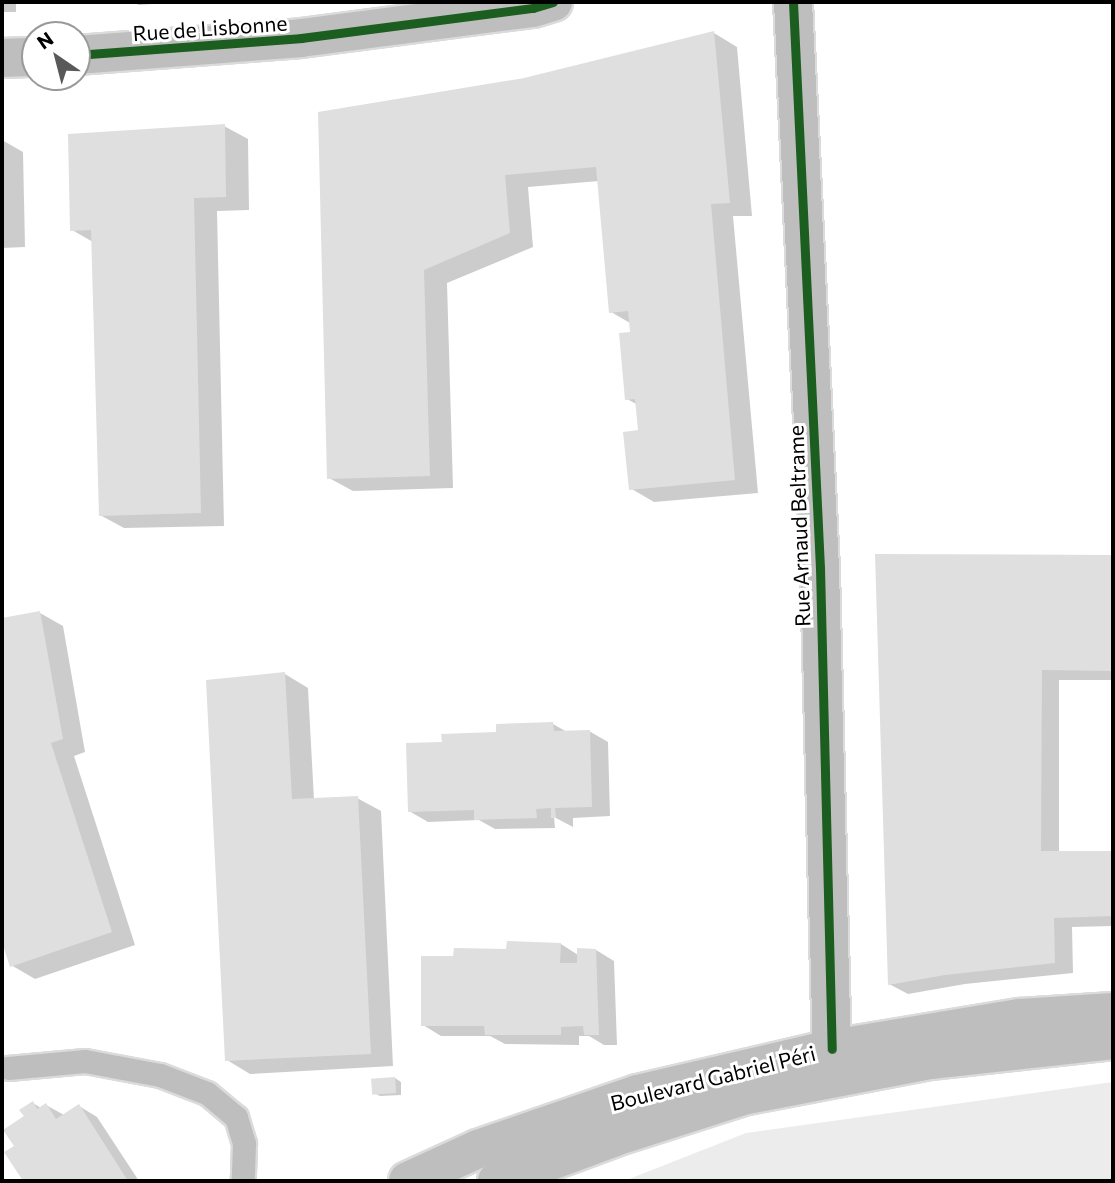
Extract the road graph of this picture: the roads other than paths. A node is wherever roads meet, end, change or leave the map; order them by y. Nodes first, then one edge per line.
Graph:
1 (553, 2) edge
2 (793, 2) edge
3 (91, 54) edge
4 (21, 57) edge
5 (2, 58) edge
6 (1113, 1012) edge
7 (1113, 1040) edge
8 (832, 1049) junction
9 (8, 1068) dead end
10 (243, 1181) edge
11 (408, 1181) edge
12 (497, 1181) edge

1 - 3 street, Rue de Lisbonne
2 - 8 street, Rue Arnaud Beltrame
4 - 5 street
6 - 8 street, Boulevard Gabriel Péri
7 - 12 street, Boulevard Gabriel Péri
8 - 11 street, Boulevard Gabriel Péri
9 - 10 lane

